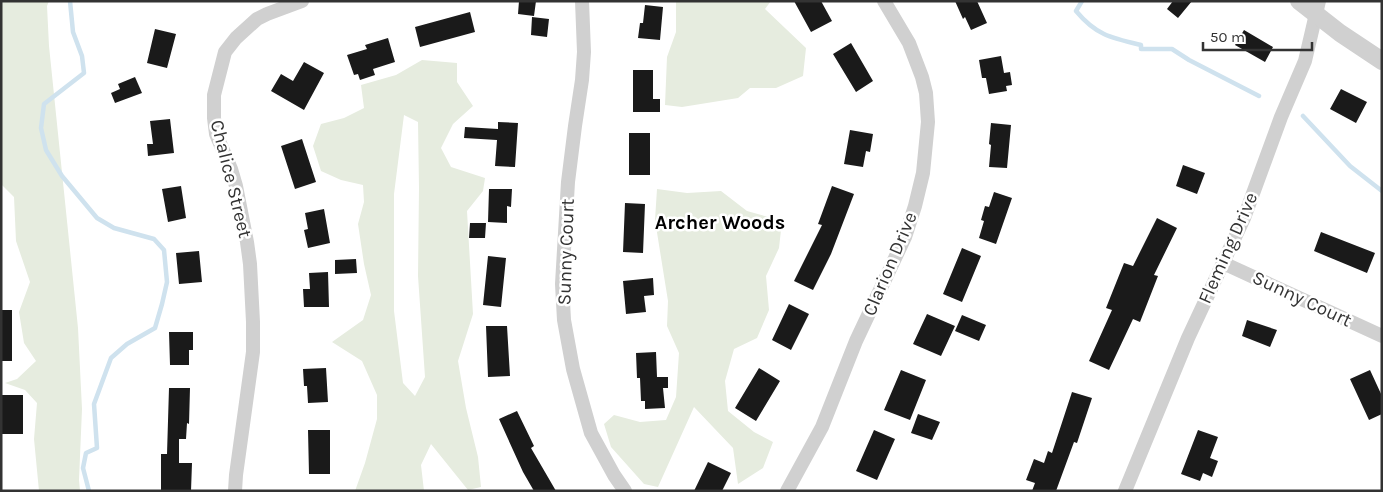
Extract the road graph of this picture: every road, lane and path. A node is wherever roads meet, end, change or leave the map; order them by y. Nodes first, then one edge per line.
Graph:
1 (302, 1) edge
2 (582, 1) edge
3 (884, 1) edge
4 (1299, 1) edge
5 (1318, 8) edge
6 (1382, 61) edge
7 (1223, 263) junction
8 (1382, 336) edge
9 (235, 491) edge
10 (625, 491) edge
11 (787, 491) edge
12 (1126, 491) edge

1 - 9 street, Chalice Street
2 - 10 street, Sunny Court
3 - 11 street, Clarion Drive
4 - 5 street
5 - 6 street
5 - 7 street, Fleming Drive
7 - 8 street, Sunny Court
7 - 12 street, Fleming Drive

